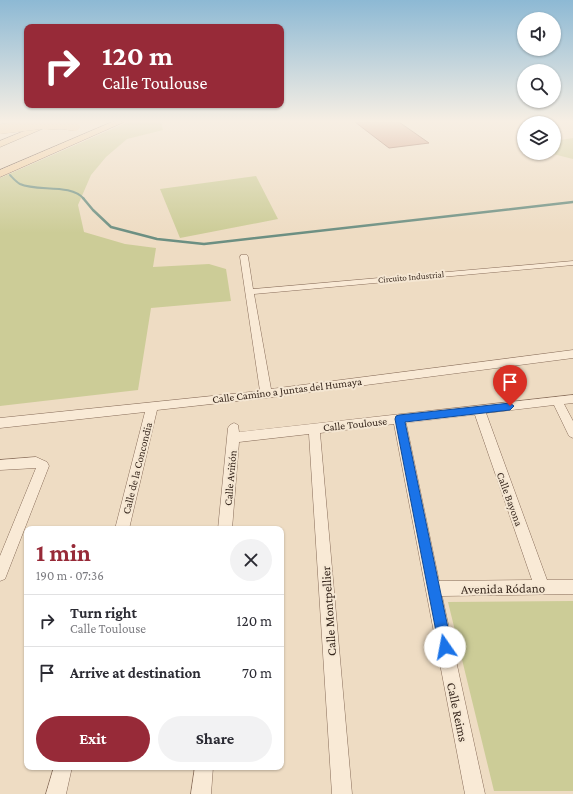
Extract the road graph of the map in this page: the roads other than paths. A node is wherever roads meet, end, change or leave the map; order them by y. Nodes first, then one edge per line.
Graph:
1 (23, 159) edge
2 (34, 159) edge
3 (0, 169) edge
4 (0, 174) edge
5 (244, 257) dead end
6 (573, 263) edge
7 (249, 292) junction
8 (573, 354) edge
9 (266, 394) junction
10 (573, 399) edge
11 (557, 401) junction
12 (152, 406) junction
13 (479, 410) junction
14 (399, 419) junction
15 (0, 423) edge
16 (314, 429) junction
17 (234, 433) joint
18 (573, 433) edge
19 (0, 466) edge
20 (123, 526) edge
21 (225, 526) edge
22 (0, 574) edge
23 (542, 588) junction
24 (573, 588) edge
25 (433, 589) junction
26 (62, 770) edge
27 (204, 770) edge
28 (56, 794) edge
29 (201, 794) edge
30 (342, 794) edge
31 (475, 794) edge

1 - 3 main road, bridge
2 - 4 main road
5 - 7 street
6 - 7 street, Circuito Industrial
7 - 9 street
8 - 9 street, Calle Camino a Juntas del Humaya
9 - 12 street, Calle Camino a Juntas del Humaya
10 - 11 street, Calle Toulouse
11 - 13 street, Calle Toulouse
11 - 18 street
12 - 15 street, Calle Camino a Juntas del Humaya
12 - 20 street, Calle de la Concondia
13 - 14 street, Calle Toulouse
13 - 23 street, Calle Bayona
14 - 16 street, Calle Toulouse
14 - 25 street, Calle Reims
16 - 17 street, Calle Toulouse
16 - 30 street, Calle Montpellier
17 - 21 street, Calle Aviñón
19 - 22 street
23 - 24 street, Avenida Ródano
23 - 25 street, Avenida Ródano
25 - 31 street, Calle Reims
26 - 28 street
27 - 29 street

